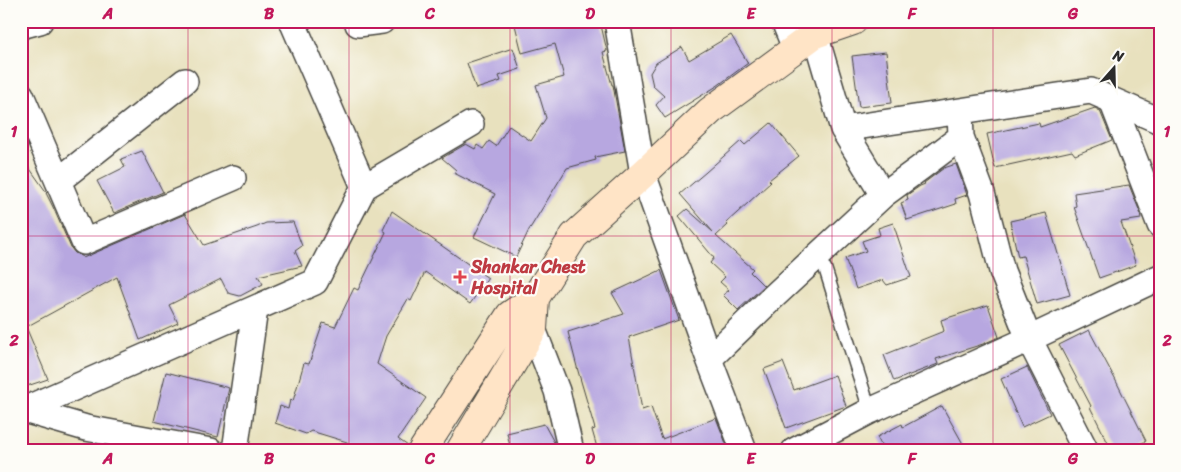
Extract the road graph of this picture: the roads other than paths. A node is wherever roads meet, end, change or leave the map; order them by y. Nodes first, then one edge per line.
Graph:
1 (40, 21) edge
2 (292, 21) edge
3 (382, 21) edge
4 (617, 21) edge
5 (784, 21) edge
6 (853, 21) edge
7 (358, 24) dead end
8 (21, 26) edge
9 (815, 33) edge
10 (186, 81) dead end
11 (21, 95) edge
12 (1112, 101) junction
13 (960, 112) junction
14 (1160, 121) edge
15 (471, 124) dead end
16 (843, 129) junction
17 (960, 137) junction
18 (643, 174) junction
19 (233, 178) dead end
20 (58, 181) junction
21 (364, 187) junction
22 (883, 195) junction
23 (1160, 225) edge
24 (825, 268) dead end
25 (1160, 277) edge
26 (535, 298) junction
27 (255, 309) junction
28 (510, 315) junction
29 (533, 329) junction
30 (1029, 339) junction
31 (709, 359) junction
32 (23, 410) edge
33 (870, 412) junction
34 (211, 451) edge
35 (236, 451) edge
36 (422, 451) edge
37 (460, 451) edge
38 (571, 451) edge
39 (744, 451) edge
40 (794, 451) edge
41 (1086, 451) edge

1 - 8 street
2 - 21 street
3 - 7 street
4 - 18 street
5 - 9 street
6 - 9 street
9 - 16 street
9 - 18 street
10 - 20 street
11 - 20 street
12 - 13 street
12 - 14 street
12 - 23 street
13 - 16 street
13 - 17 street
15 - 21 street
16 - 22 street
17 - 22 street
17 - 30 street
18 - 26 street
18 - 31 street
19 - 20 street
21 - 27 street
22 - 31 street
24 - 33 lane
25 - 30 street
26 - 28 street
26 - 29 street
27 - 32 street
27 - 35 street
28 - 29 street
28 - 36 street
29 - 37 street
29 - 38 street
30 - 33 street
30 - 41 street
31 - 39 street
32 - 34 street
33 - 40 street

